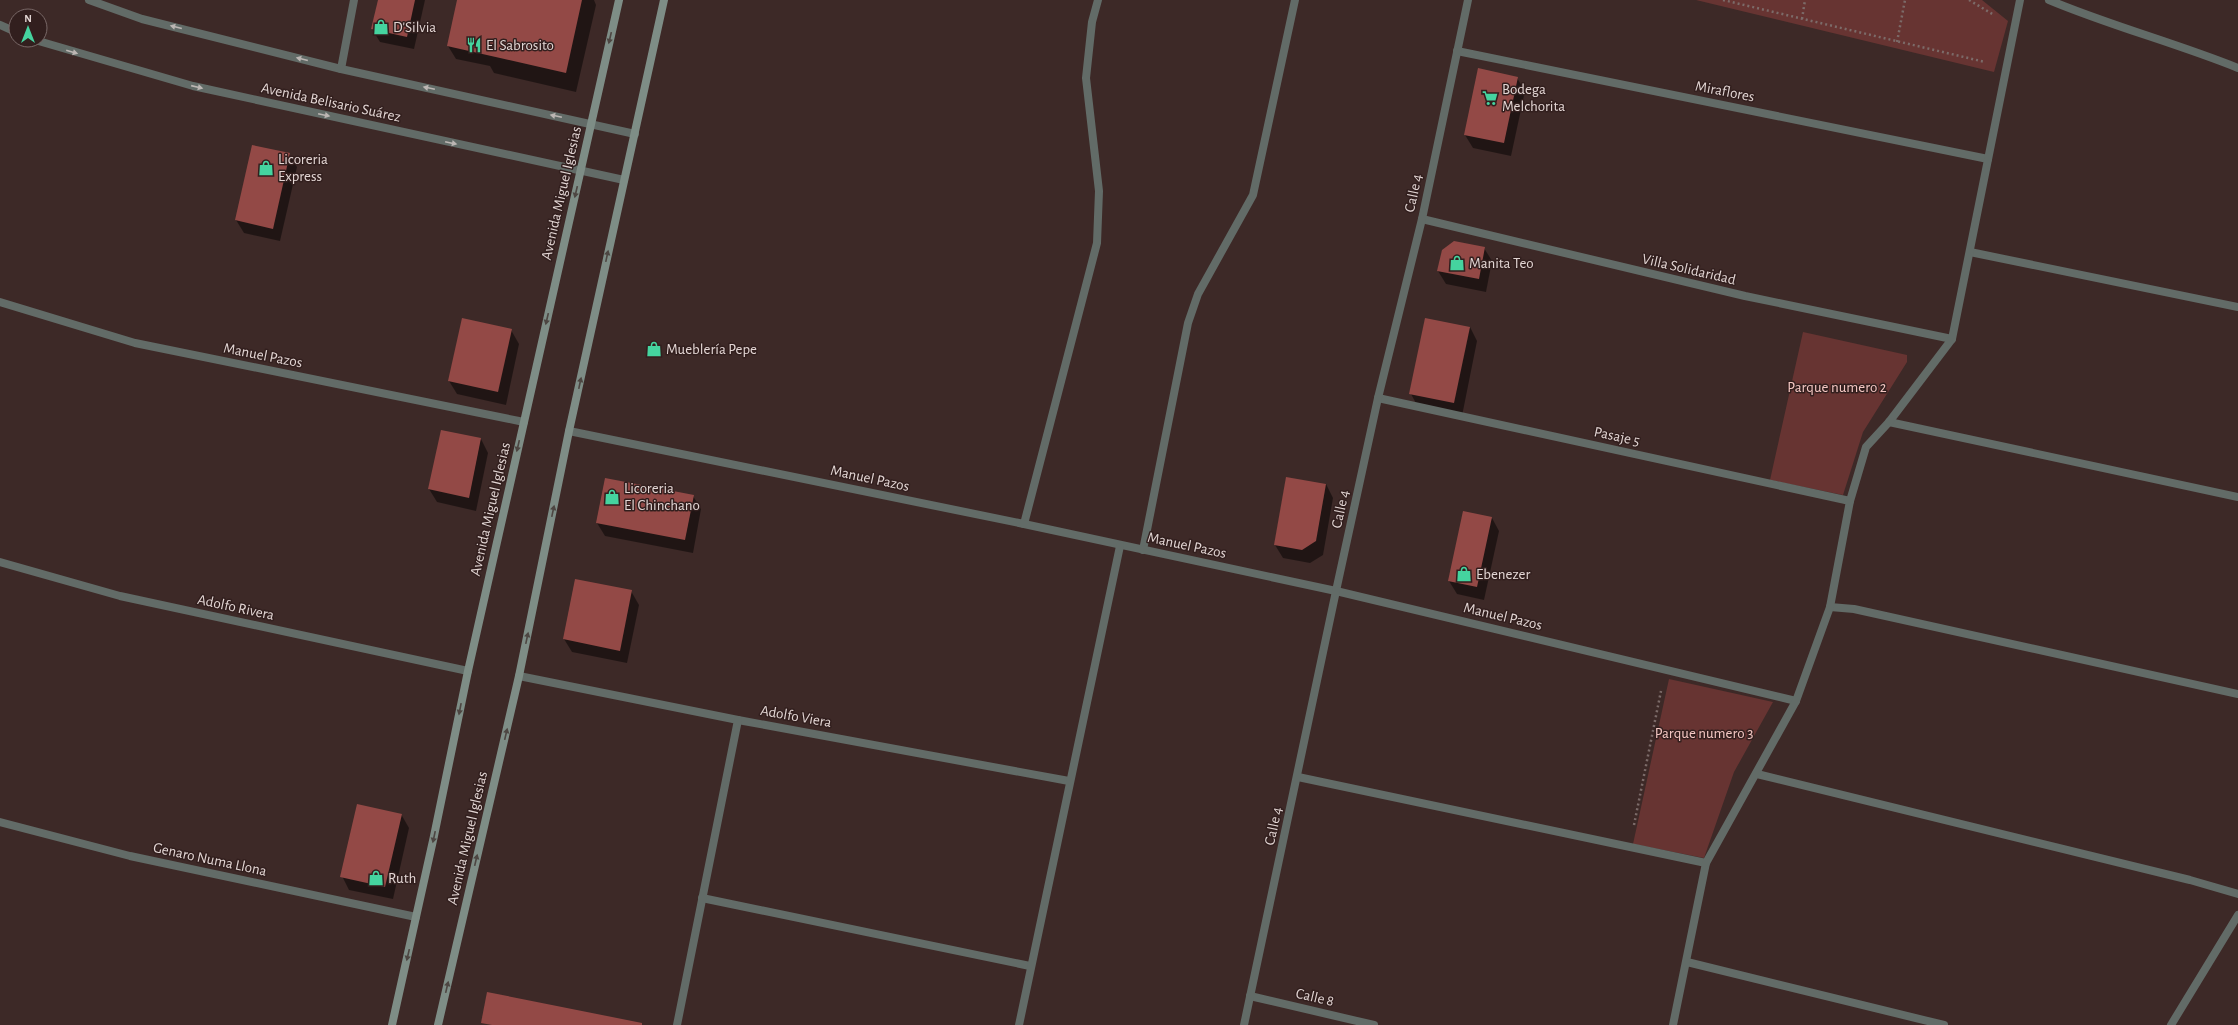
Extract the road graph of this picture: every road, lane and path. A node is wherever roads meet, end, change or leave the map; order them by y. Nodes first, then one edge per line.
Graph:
1 (89, 0) edge
2 (354, 0) edge
3 (619, 0) edge
4 (664, 0) edge
5 (1098, 0) edge
6 (1295, 0) edge
7 (1468, 0) edge
8 (1723, 0) edge
9 (1805, 0) edge
10 (1905, 0) edge
11 (2020, 0) edge
12 (2049, 0) edge
13 (1802, 19) junction
14 (1897, 42) junction
15 (48, 44) edge
16 (1457, 51) junction
17 (2006, 67) junction
18 (2238, 68) edge
19 (341, 69) junction
20 (591, 124) junction
21 (635, 134) junction
22 (1988, 159) junction
23 (581, 172) junction
24 (624, 180) junction
25 (1422, 219) junction
26 (1970, 252) junction
27 (0, 302) edge
28 (2238, 307) edge
29 (1952, 339) junction
30 (1378, 398) junction
31 (524, 422) junction
32 (1889, 422) junction
33 (569, 431) junction
34 (2238, 497) edge
35 (1850, 501) junction
36 (1024, 524) junction
37 (1120, 546) junction
38 (1143, 550) junction
39 (0, 562) edge
40 (1336, 591) junction
41 (1830, 606) junction
42 (1666, 669) junction
43 (468, 671) junction
44 (519, 676) junction
45 (2238, 694) edge
46 (1796, 701) junction
47 (738, 720) junction
48 (1757, 774) junction
49 (1298, 777) junction
50 (1069, 781) junction
51 (0, 822) edge
52 (1629, 847) junction
53 (1706, 863) junction
54 (2238, 894) edge
55 (702, 898) junction
56 (2238, 914) edge
57 (416, 917) junction
58 (1687, 962) junction
59 (1030, 966) junction
60 (1250, 996) junction
61 (392, 1025) edge
62 (438, 1025) edge
63 (677, 1025) edge
64 (1018, 1025) edge
65 (1244, 1025) edge
66 (1374, 1025) edge
67 (1673, 1025) edge
68 (1944, 1025) edge
69 (2172, 1025) edge

19 -> 1 street
2 - 19 street
3 -> 20 main road, Avenida Miguel Iglesias
4 - 21 main road, Avenida Miguel Iglesias
5 - 36 street
6 - 38 street
7 - 16 street, Calle 4
8 - 13 path
9 - 13 path
10 - 14 path
11 - 17 street
12 - 18 street
13 - 14 path
14 - 17 path
15 -> 23 street, Avenida Belisario Suárez
16 - 22 street, Miraflores
16 - 25 street, Calle 4
17 - 22 street
20 -> 19 street
20 - 21 street
20 - 23 main road, Avenida Miguel Iglesias
21 - 24 main road, Avenida Miguel Iglesias
22 - 26 street
23 - 24 street, Avenida Belisario Suárez
23 -> 31 main road, Avenida Miguel Iglesias
33 -> 24 main road, Avenida Miguel Iglesias
25 - 29 street, Villa Solidaridad
25 - 30 street, Calle 4
26 - 28 street
26 - 29 street
27 - 31 street, Manuel Pazos
29 - 32 street
30 - 35 street, Pasaje 5
30 - 40 street, Calle 4
31 -> 43 main road, Avenida Miguel Iglesias
32 - 34 street
32 - 35 street
33 - 36 street, Manuel Pazos
44 -> 33 main road, Avenida Miguel Iglesias
35 - 41 street
36 - 37 street, Manuel Pazos
37 - 38 street, Manuel Pazos
37 - 50 street
38 - 40 street, Manuel Pazos
39 - 43 street, Adolfo Rivera
40 - 42 street, Manuel Pazos
40 - 49 street, Calle 4
41 - 45 street
41 - 46 street
42 - 46 street, Manuel Pazos
42 - 52 path
43 -> 57 main road, Avenida Miguel Iglesias
44 - 47 street, Adolfo Viera
62 -> 44 main road, Avenida Miguel Iglesias
46 - 48 street
47 - 50 street, Adolfo Viera
47 - 55 street
48 - 53 street
48 - 54 street
49 - 52 street
49 - 60 street, Calle 4
50 - 59 street
51 - 57 street, Genaro Numa Llona
52 - 53 street
53 - 58 street
55 - 59 street
55 - 63 street
56 - 69 street
57 -> 61 main road, Avenida Miguel Iglesias
58 - 67 street
58 - 68 street
59 - 64 street
60 - 65 street, Calle 4
60 - 66 street, Calle 8

